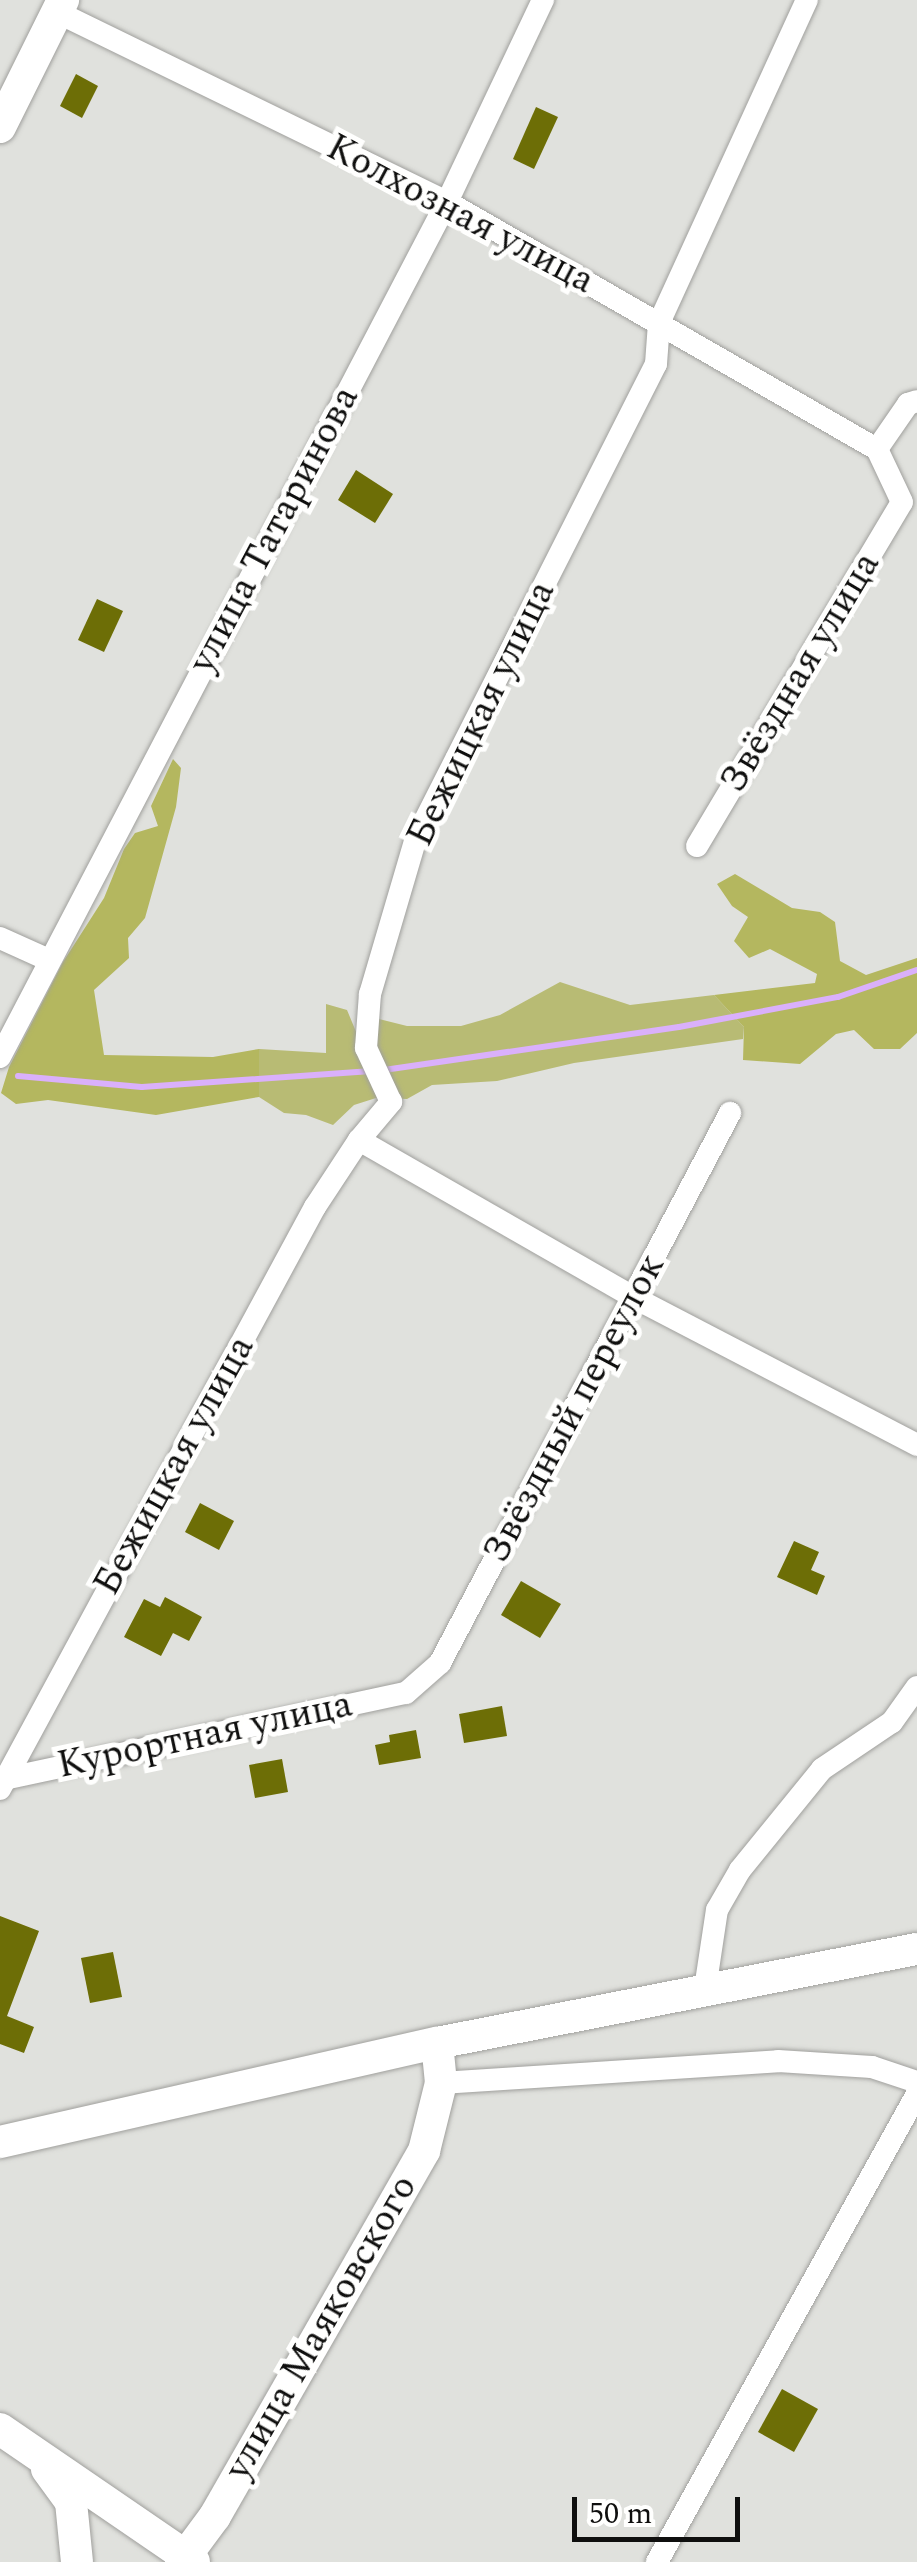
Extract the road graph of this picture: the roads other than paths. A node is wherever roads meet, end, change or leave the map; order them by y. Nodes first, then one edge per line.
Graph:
1 (543, 0) edge
2 (807, 0) edge
3 (51, 4) edge
4 (0, 126) edge
5 (447, 202) junction
6 (659, 323) junction
7 (914, 404) edge
8 (878, 449) junction
9 (696, 846) dead end
10 (0, 938) edge
11 (50, 960) junction
12 (0, 1057) edge
13 (730, 1114) dead end
14 (359, 1140) junction
15 (634, 1298) junction
16 (917, 1445) edge
17 (917, 1688) edge
18 (406, 1693) joint
19 (917, 1709) edge
20 (892, 1722) junction
21 (2, 1784) edge
22 (917, 1949) edge
23 (705, 1989) junction
24 (436, 2043) junction
25 (917, 2082) edge
26 (440, 2083) junction
27 (917, 2094) edge
28 (0, 2142) edge
29 (0, 2430) edge
30 (39, 2457) junction
31 (187, 2561) edge
32 (77, 2562) edge
33 (657, 2562) edge

1 - 5 street, улица Татаринова
2 - 6 street, Бежицкая улица
3 - 4 main road
3 - 5 street, Колхозная улица
5 - 6 street, Колхозная улица
5 - 11 street, улица Татаринова
6 - 8 street, Колхозная улица
6 - 14 street, Бежицкая улица
7 - 8 street
8 - 9 street, Звёздная улица
10 - 11 street
11 - 12 street, улица Татаринова
13 - 15 street, Звёздный переулок
14 - 15 street
14 - 21 street, Бежицкая улица
15 - 16 street
15 - 18 street, Звёздный переулок
17 - 20 street
18 - 21 street, Курортная улица
19 - 20 street
20 - 23 street
22 - 23 main road
23 - 24 main road
24 - 26 main road, улица Маяковского
24 - 28 main road
25 - 26 street
26 - 31 main road, улица Маяковского
27 - 33 street
29 - 30 main road
30 - 31 main road
30 - 32 main road

